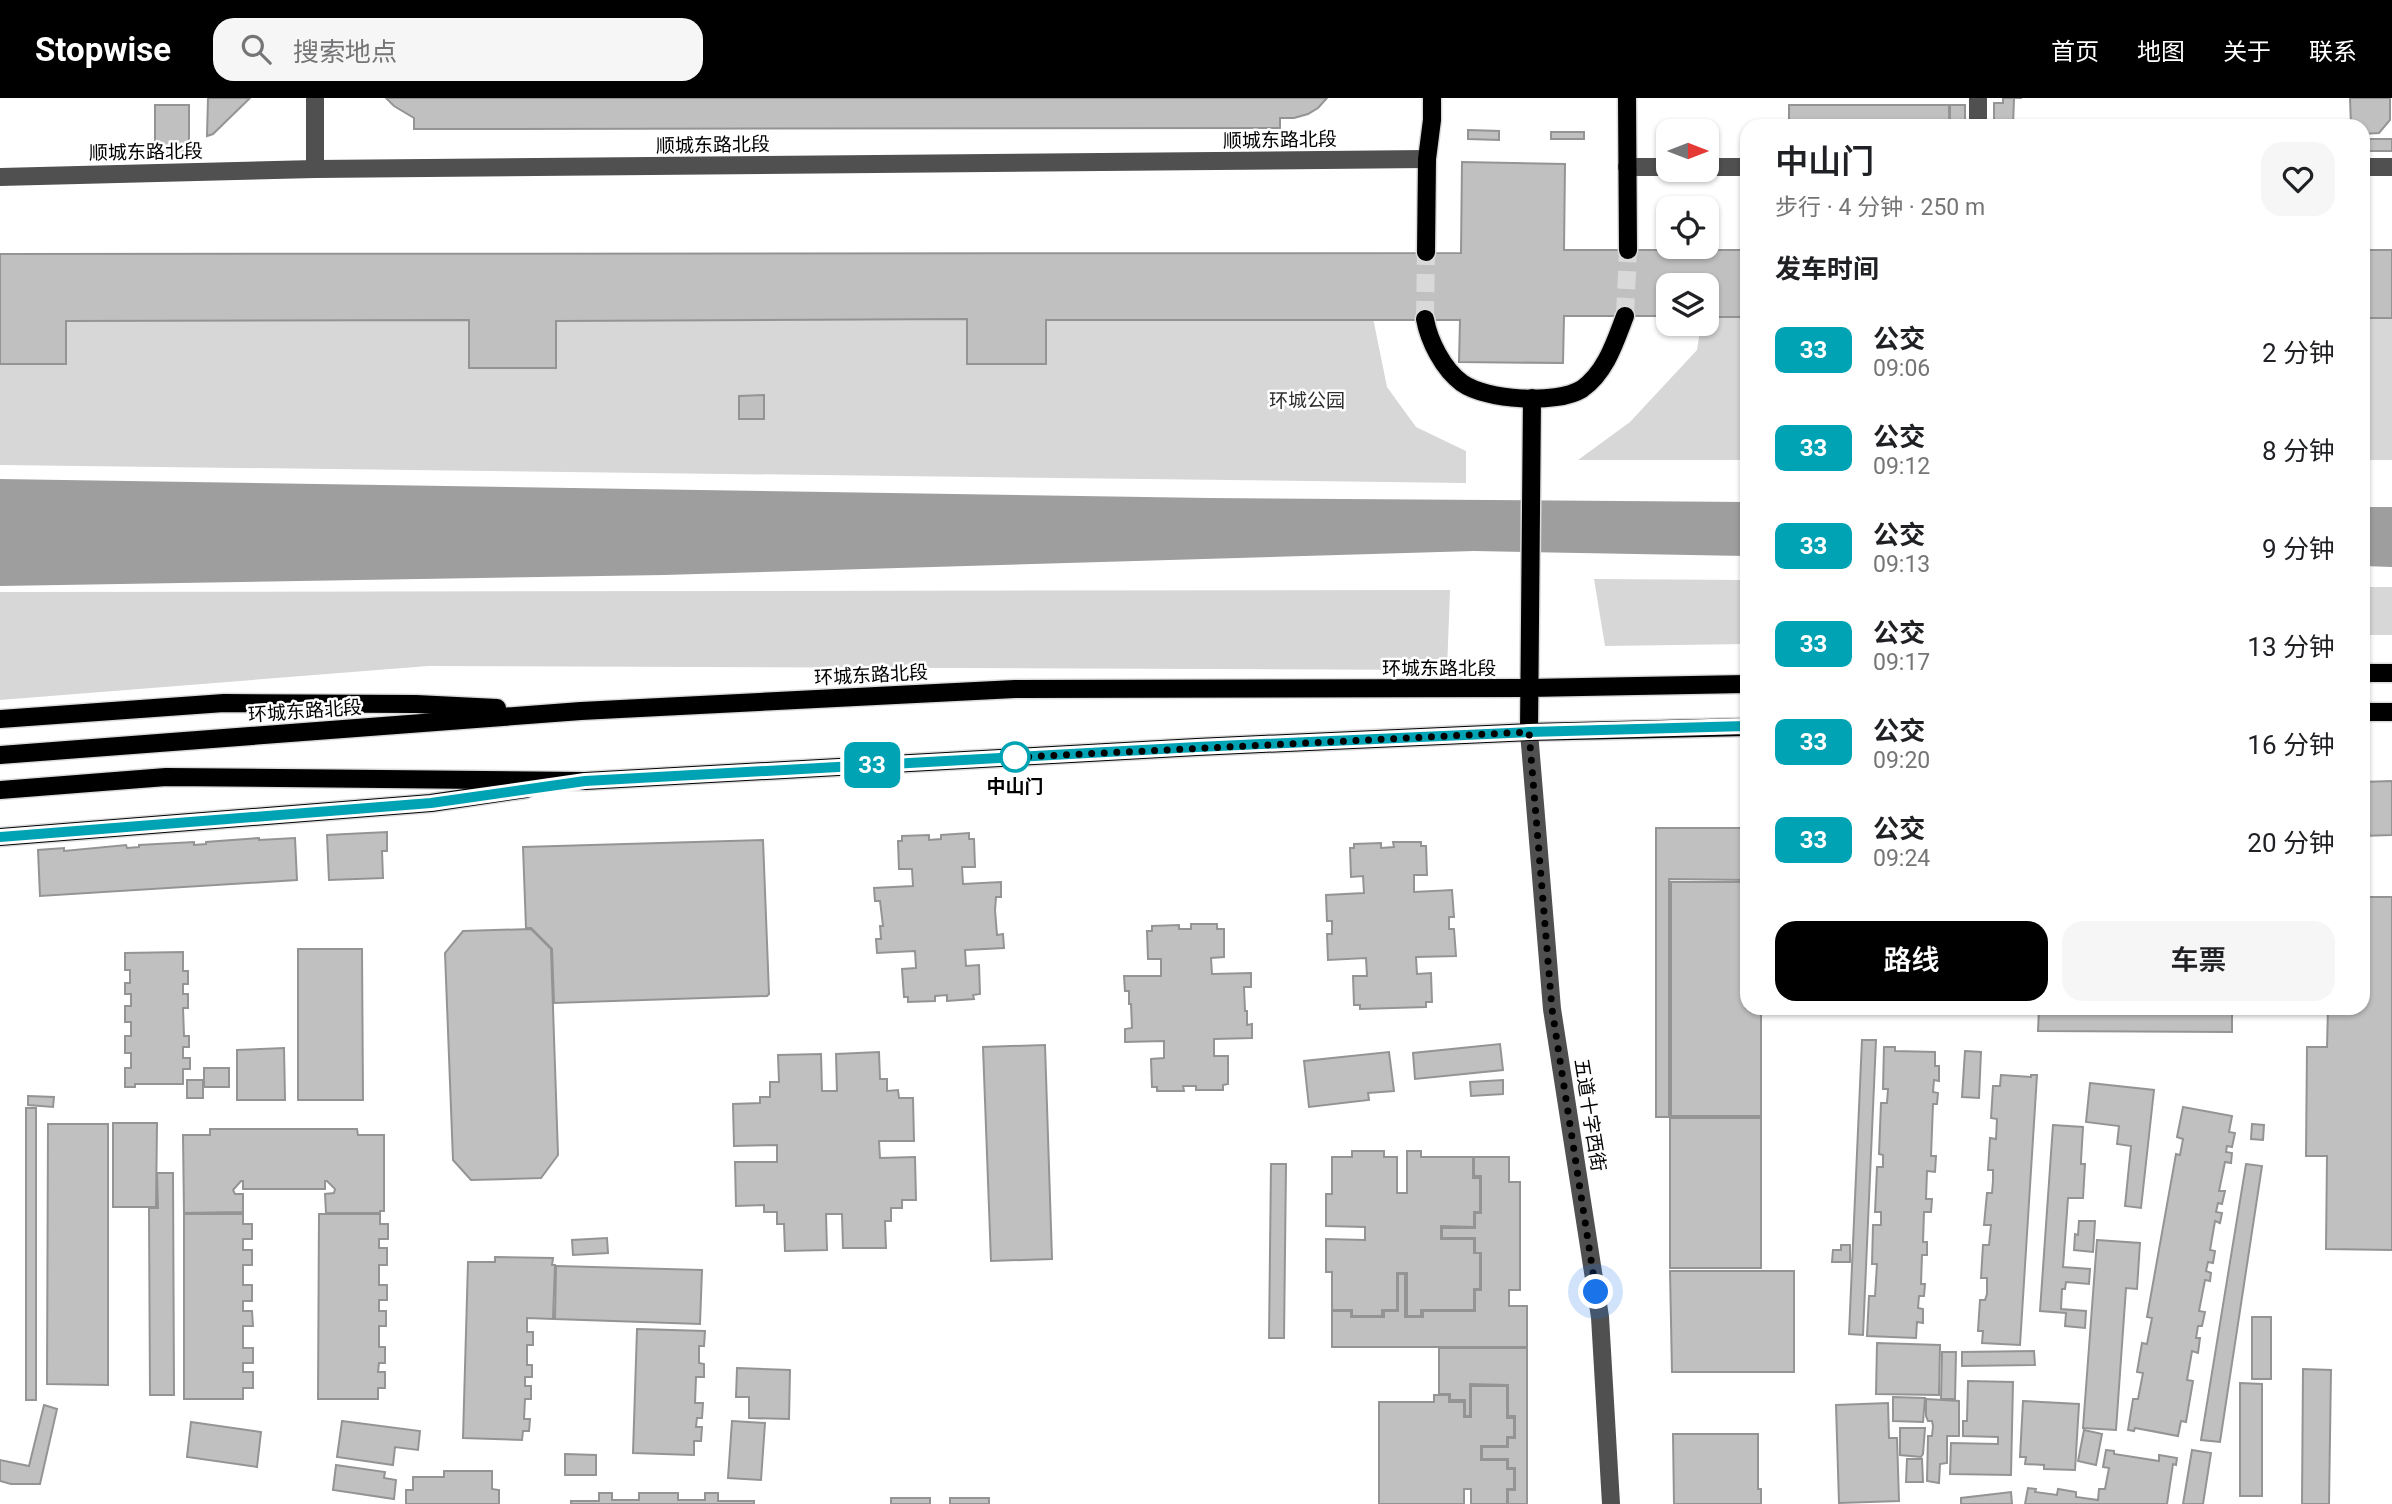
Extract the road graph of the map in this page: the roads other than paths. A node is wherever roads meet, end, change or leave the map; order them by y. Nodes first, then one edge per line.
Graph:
1 (315, 98) edge
2 (1432, 98) edge
3 (1627, 98) edge
4 (1978, 98) edge
5 (1978, 119) edge
6 (1427, 159) junction
7 (1627, 167) junction
8 (1656, 167) edge
9 (1719, 167) edge
10 (1740, 167) edge
11 (2370, 167) edge
12 (2392, 167) edge
13 (315, 169) junction
14 (0, 177) edge
15 (1628, 250) tunnel mouth
16 (1426, 252) tunnel mouth
17 (1625, 316) tunnel mouth
18 (1425, 319) tunnel mouth
19 (1532, 398) junction
20 (2370, 673) edge
21 (2392, 673) edge
22 (1740, 684) edge
23 (1528, 688) junction
24 (581, 711) junction
25 (2370, 712) edge
26 (2392, 712) edge
27 (0, 719) edge
28 (1740, 727) edge
29 (1529, 732) junction
30 (0, 755) edge
31 (585, 781) junction
32 (0, 790) edge
33 (0, 837) edge
34 (1611, 1504) edge

1 - 13 street
2 - 6 main road
3 - 7 main road
4 - 5 street
6 - 13 street, 顺城东路北段
6 - 16 main road
7 - 8 street
7 - 15 main road
9 - 10 street
11 - 12 street
13 - 14 street, 顺城东路北段
17 - 19 main road
18 - 19 main road
19 - 23 main road
20 - 21 main road
22 - 23 main road, 环城东路北段
23 - 24 main road, 环城东路北段
23 - 29 main road
24 - 27 main road
24 - 30 main road, 环城东路北段
25 - 26 main road
28 - 29 main road
29 - 31 main road
29 - 34 street, 五道十字西街
31 - 32 main road
31 - 33 main road

